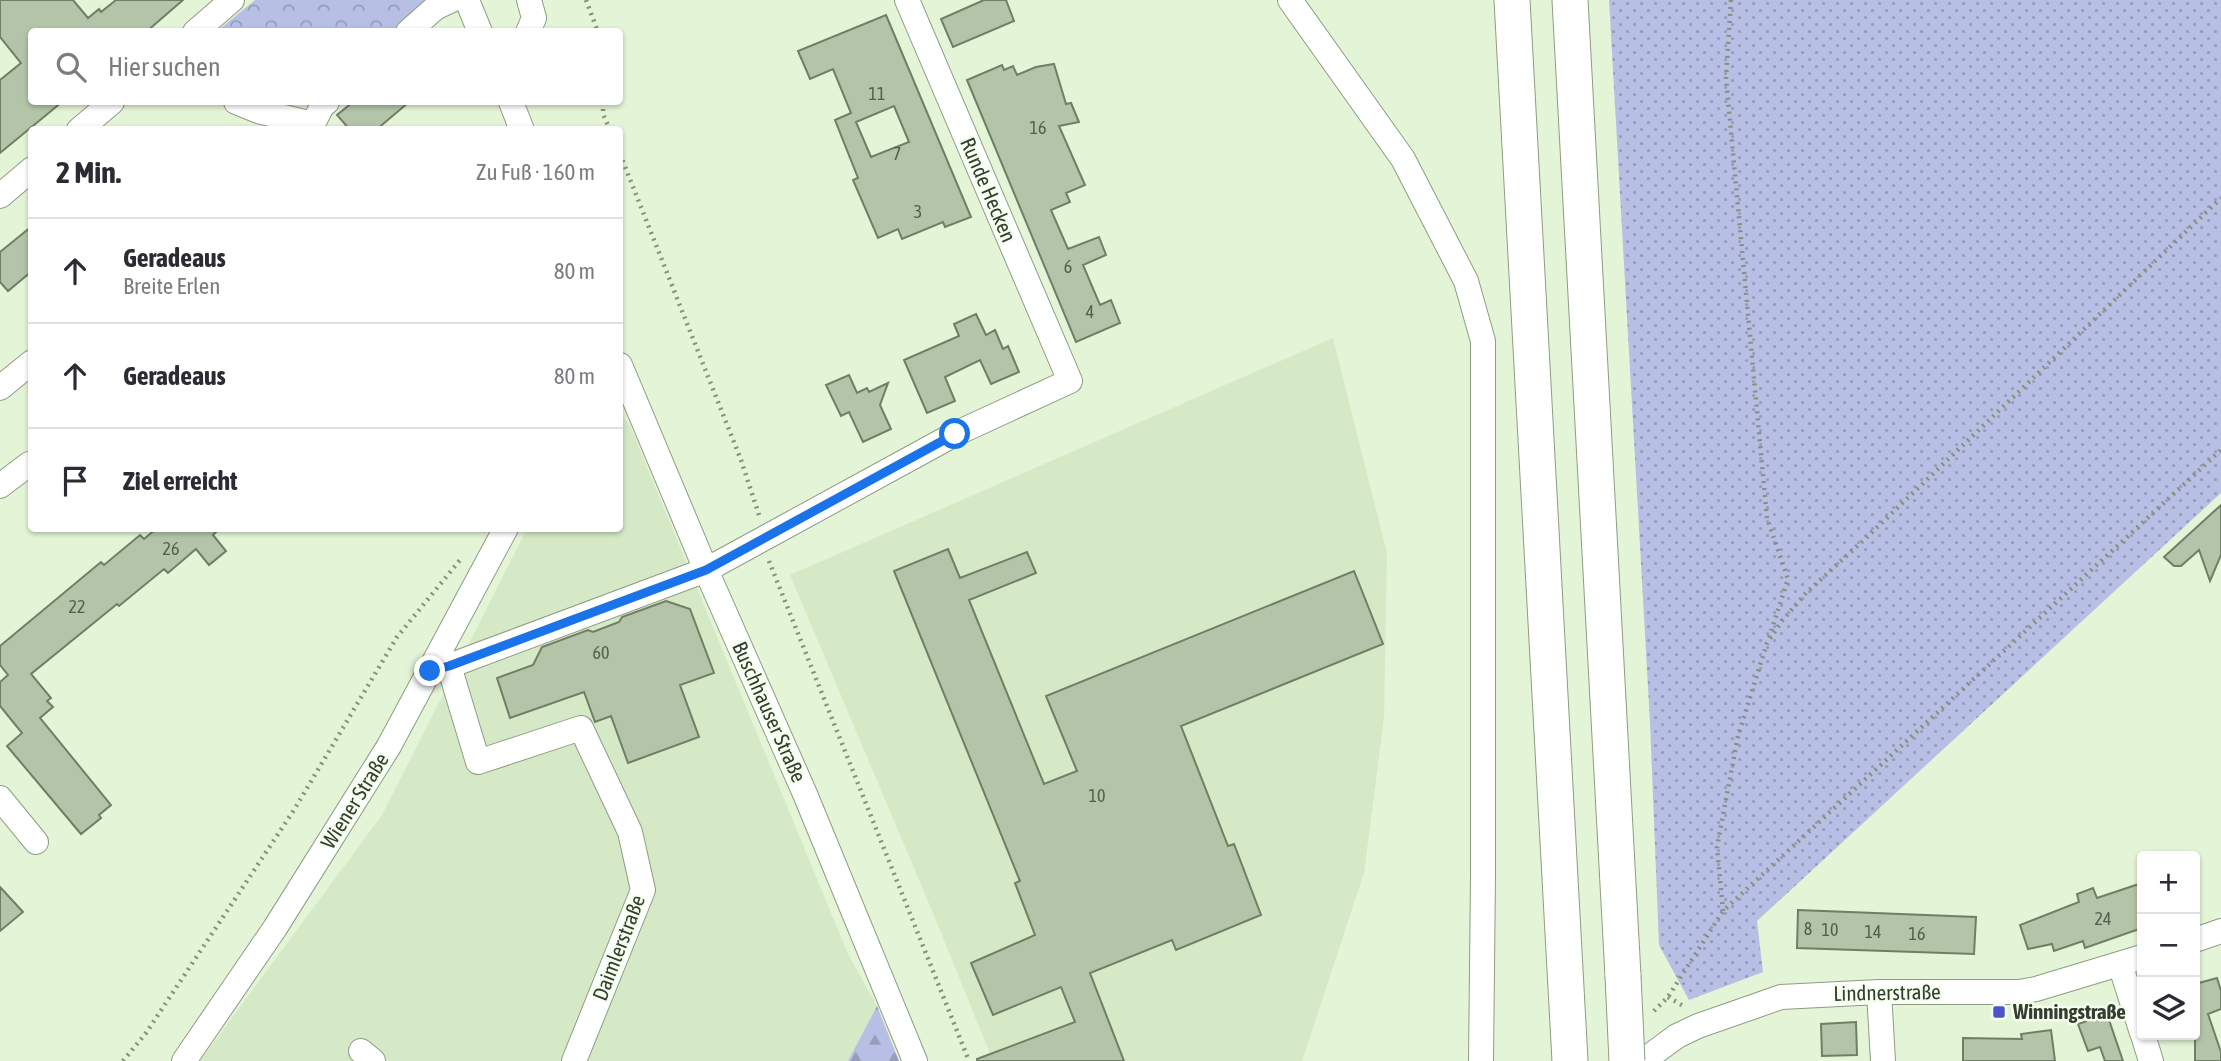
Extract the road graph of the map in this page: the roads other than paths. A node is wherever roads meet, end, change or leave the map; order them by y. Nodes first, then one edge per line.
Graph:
1 (232, 0) edge
2 (452, 0) edge
3 (467, 0) edge
4 (529, 0) edge
5 (906, 0) edge
6 (1290, 0) edge
7 (1512, 0) edge
8 (1570, 0) edge
9 (200, 28) edge
10 (412, 28) edge
11 (478, 28) edge
12 (530, 28) edge
13 (108, 105) edge
14 (243, 105) edge
15 (323, 105) edge
16 (512, 105) edge
17 (84, 126) edge
18 (309, 126) edge
19 (312, 126) edge
20 (521, 126) edge
21 (28, 172) edge
22 (0, 196) edge
23 (28, 365) edge
24 (623, 372) edge
25 (0, 388) edge
26 (28, 465) edge
27 (0, 486) edge
28 (504, 532) edge
29 (706, 570) junction
30 (440, 669) junction
31 (0, 798) edge
32 (36, 842) dead end
33 (2221, 932) edge
34 (2200, 938) edge
35 (2131, 960) edge
36 (1880, 992) junction
37 (2137, 997) edge
38 (2145, 1040) edge
39 (184, 1061) edge
40 (574, 1061) edge
41 (915, 1061) edge
42 (1481, 1061) edge
43 (1570, 1061) edge
44 (1628, 1061) edge
45 (1643, 1061) edge
46 (1883, 1061) edge
47 (2151, 1061) edge

1 - 9 street
2 - 10 street
3 - 11 street
4 - 12 street
5 - 29 street, Runde Hecken
6 - 42 street
7 - 43 highway
8 - 44 highway, bridge
13 - 17 street
14 - 18 street
15 - 19 street
16 - 20 street
21 - 22 street
23 - 25 street
24 - 29 street, Buschhauser Straße
26 - 27 street
28 - 30 street, Wiener Straße
29 - 30 street
29 - 41 street, Buschhauser Straße
30 - 39 street, Wiener Straße
30 - 40 street, Daimlerstraße
31 - 32 street
33 - 34 street
35 - 36 street, Lindnerstraße
35 - 37 street
36 - 45 street, Lindnerstraße
36 - 46 street
38 - 47 street

